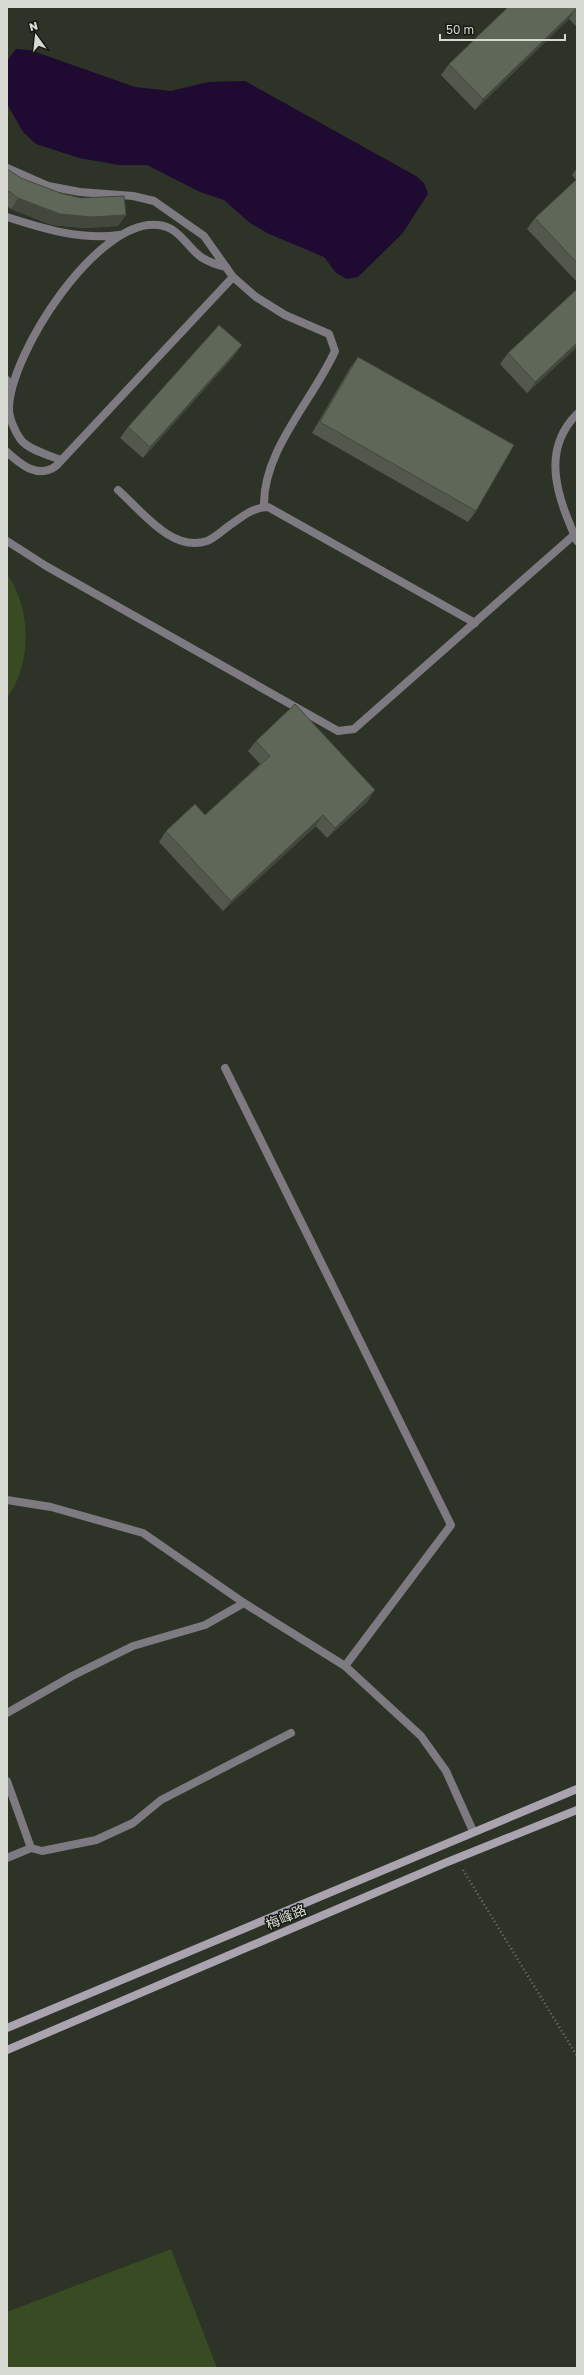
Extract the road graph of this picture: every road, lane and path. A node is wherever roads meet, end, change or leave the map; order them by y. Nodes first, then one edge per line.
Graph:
1 (7, 168) edge
2 (7, 217) edge
3 (120, 235) junction
4 (226, 267) junction
5 (233, 277) junction
6 (7, 380) edge
7 (11, 392) junction
8 (577, 414) edge
9 (7, 452) edge
10 (61, 460) junction
11 (118, 490) dead end
12 (264, 507) junction
13 (576, 538) edge
14 (7, 541) edge
15 (475, 623) junction
16 (225, 1068) dead end
17 (7, 1500) edge
18 (244, 1603) junction
19 (345, 1666) junction
20 (7, 1713) edge
21 (291, 1733) dead end
22 (7, 1781) edge
23 (577, 1789) edge
24 (577, 1810) edge
25 (473, 1831) junction
26 (31, 1848) junction
27 (7, 1858) edge
28 (463, 1870) dead end
29 (7, 2028) edge
30 (7, 2050) edge
31 (577, 2056) edge

1 - 4 street
2 - 3 street
3 - 4 street
3 - 7 street
4 - 5 street
5 - 10 street
5 - 12 street
6 - 7 street
7 - 10 street
8 - 13 street
9 - 10 street
11 - 12 street
12 - 15 street
13 - 15 street
14 - 15 street
16 - 19 street
17 - 18 street
18 - 19 street
18 - 20 street
19 - 25 street
21 - 26 street
22 - 26 street
23 - 25 main road, 梅峰路
24 - 30 main road, 梅峰路
25 - 29 main road, 梅峰路
26 - 27 street
28 - 31 path

